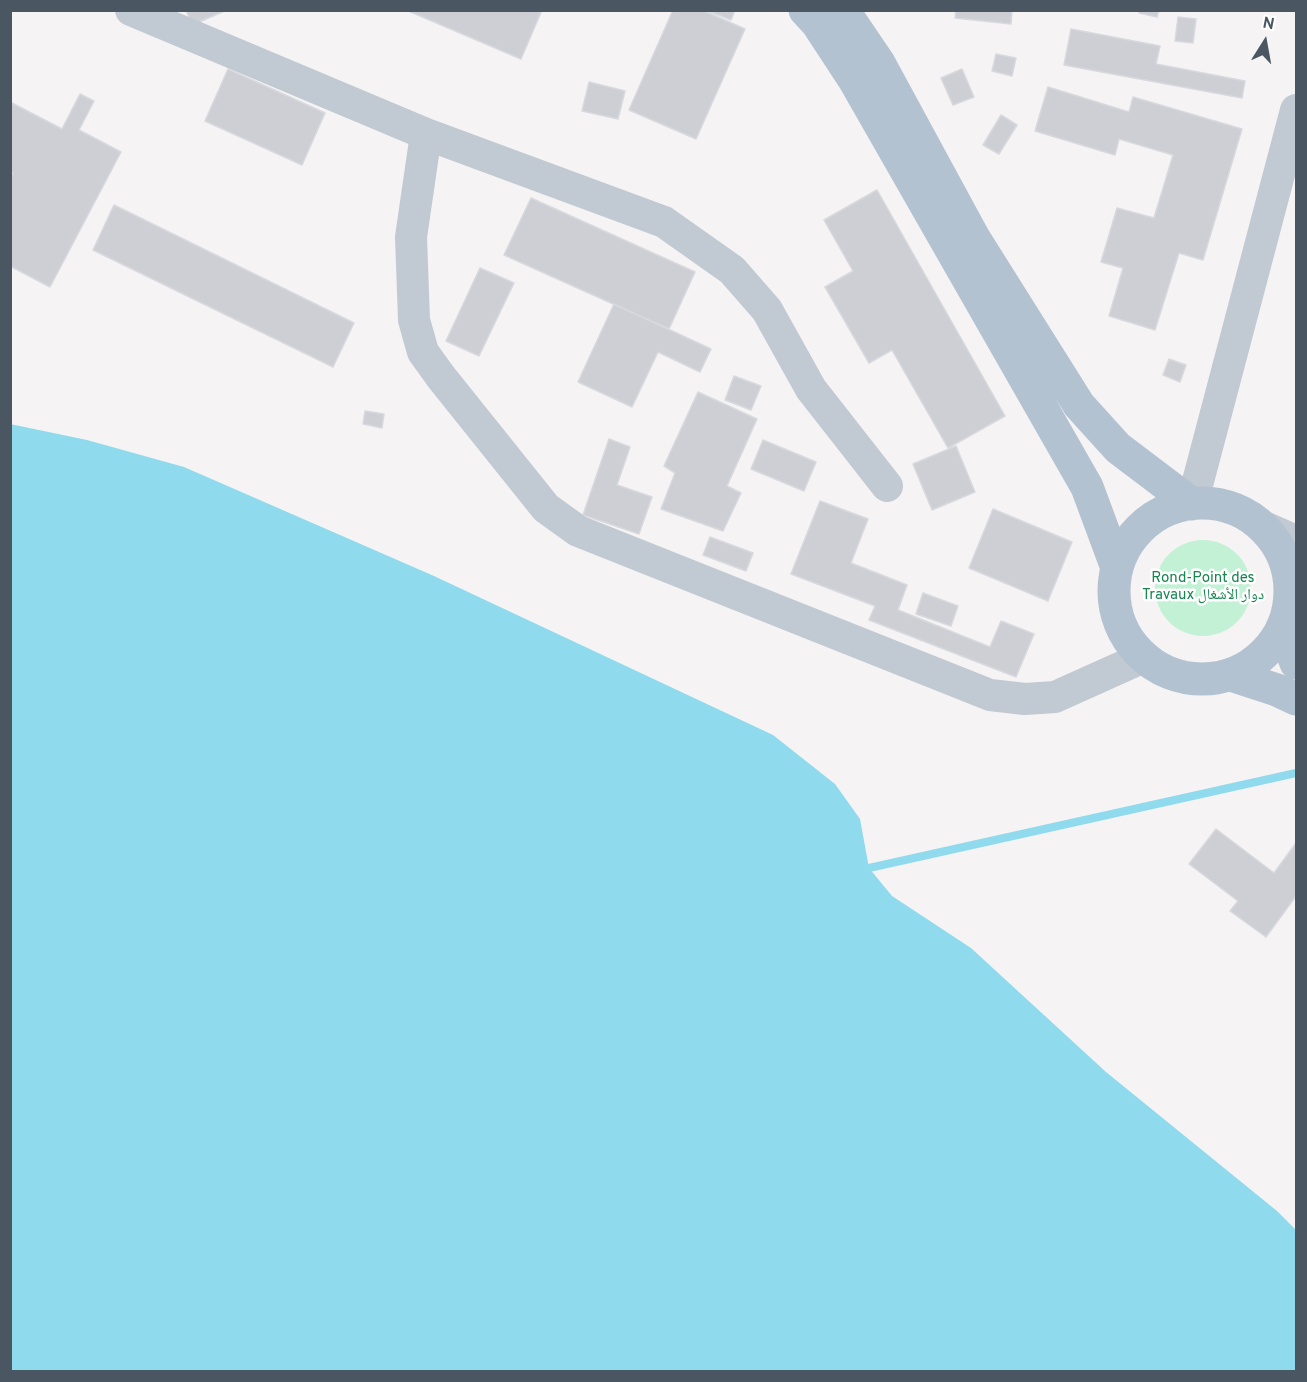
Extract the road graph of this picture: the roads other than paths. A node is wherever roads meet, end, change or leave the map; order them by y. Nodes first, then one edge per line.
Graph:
1 (131, 10) edge
2 (805, 10) edge
3 (843, 10) edge
4 (1296, 110) edge
5 (426, 134) junction
6 (887, 486) dead end
7 (1192, 504) junction
8 (1260, 525) junction
9 (1296, 541) edge
10 (1117, 568) junction
11 (1290, 614) edge
12 (1144, 657) junction
13 (1296, 663) edge
14 (1232, 675) junction
15 (1296, 699) edge

1 - 5 street
2 - 10 main road
3 - 7 main road
4 - 7 street
5 - 6 street
5 - 12 street
7 - 8 main road
7 - 10 main road
8 - 9 street
8 - 11 main road
10 - 12 main road
11 - 13 main road
11 - 14 main road
12 - 14 main road
14 - 15 main road

